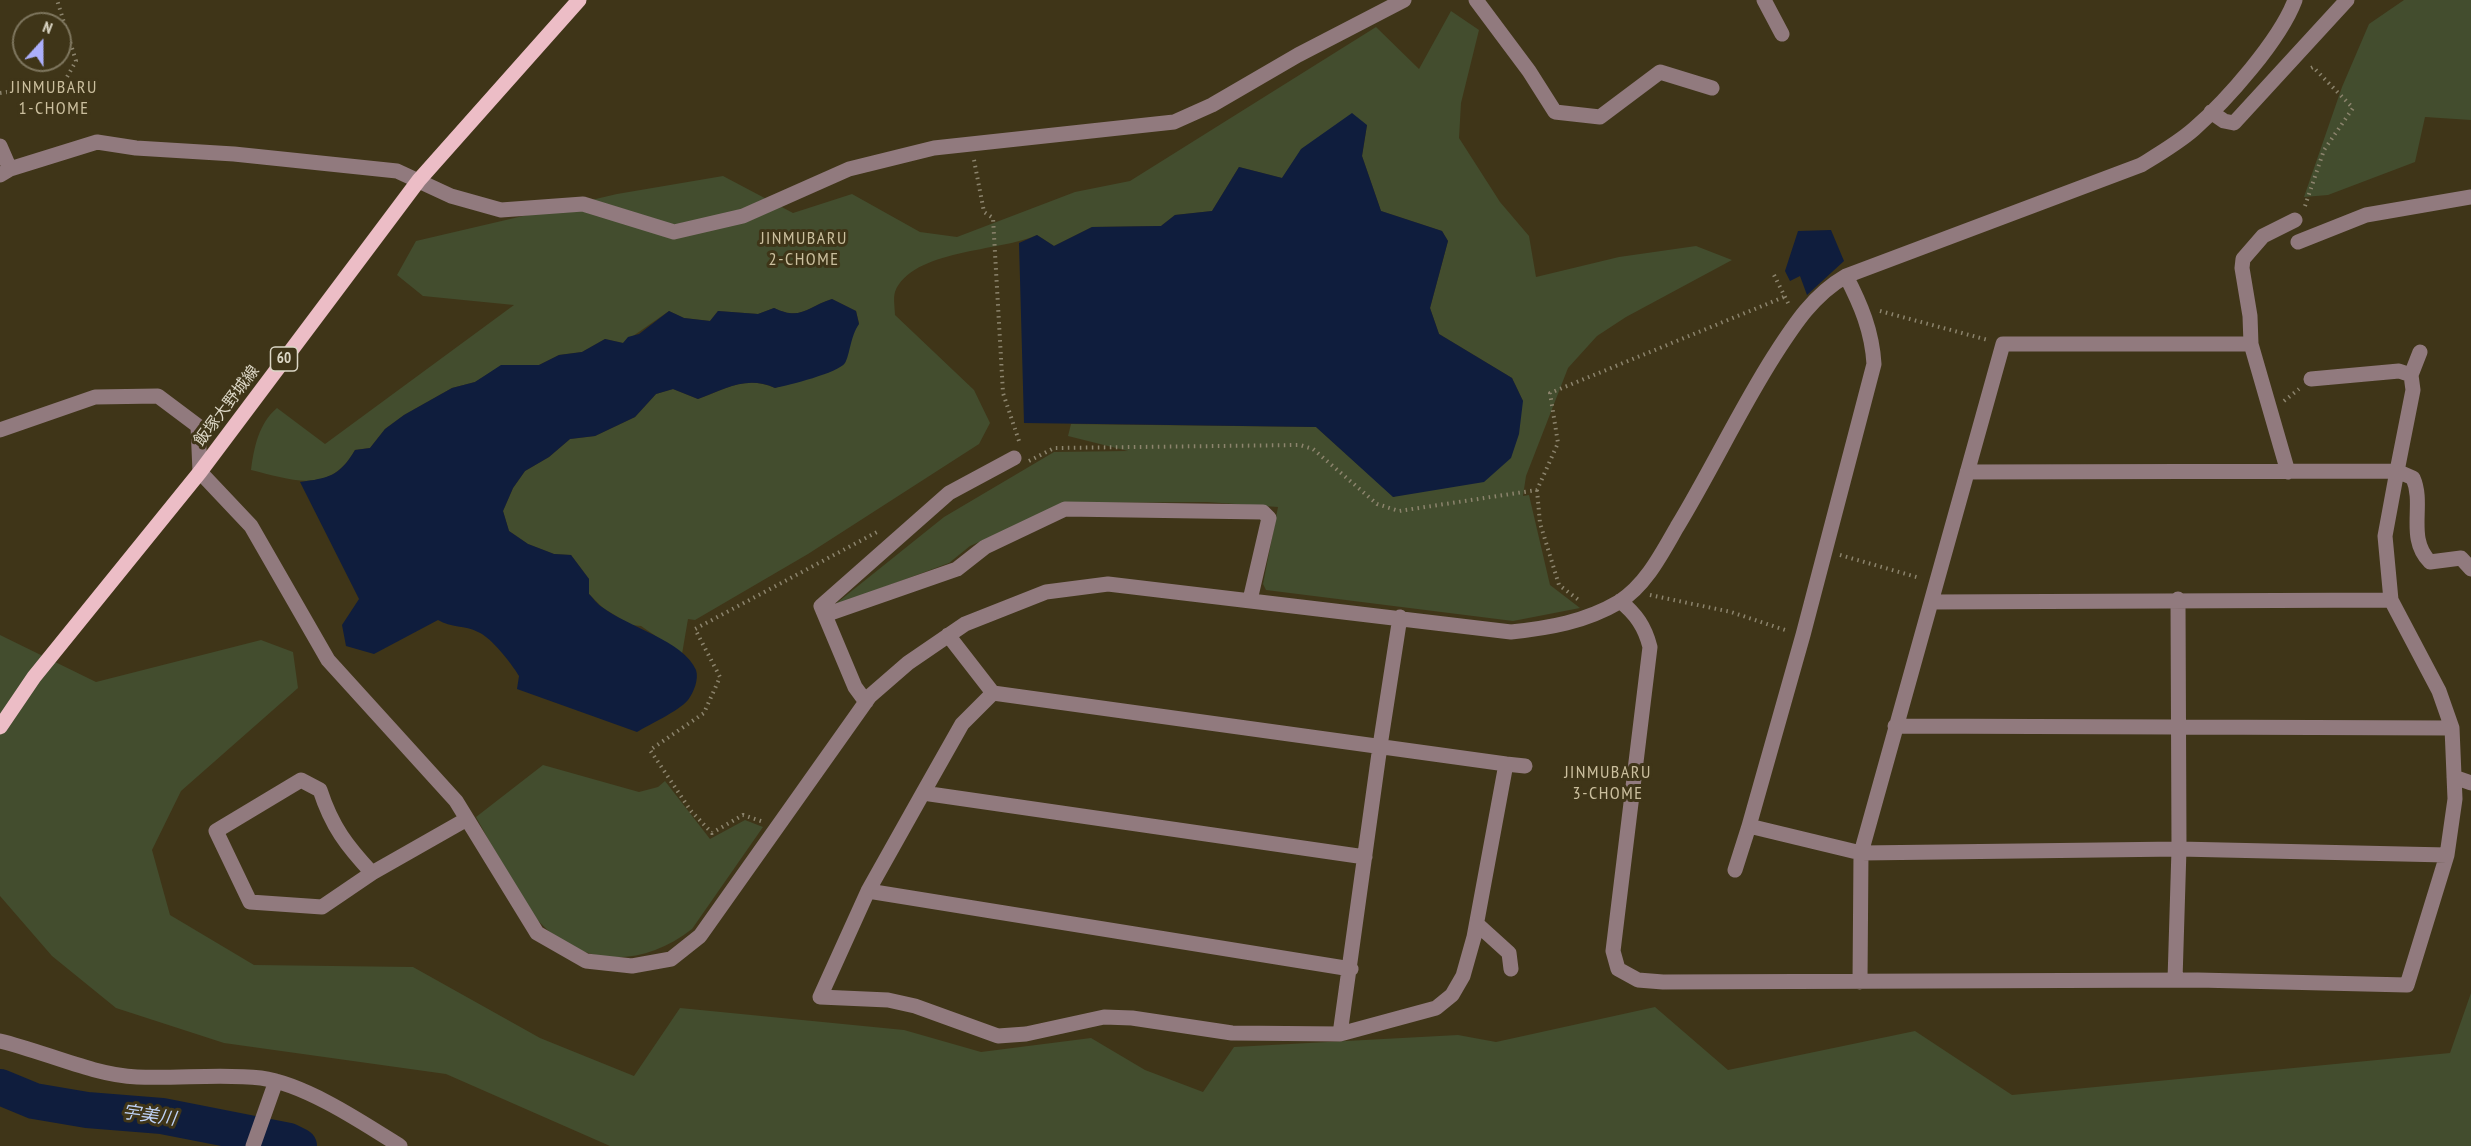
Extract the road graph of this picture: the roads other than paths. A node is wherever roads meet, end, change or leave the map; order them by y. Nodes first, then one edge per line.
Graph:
1 (579, 0) edge
2 (1404, 0) edge
3 (1476, 0) edge
4 (1764, 0) edge
5 (2295, 0) edge
6 (2347, 0) edge
7 (1782, 34) dead end
8 (1712, 88) dead end
9 (2211, 111) junction
10 (0, 146) edge
11 (5, 172) edge
12 (418, 180) junction
13 (2471, 197) edge
14 (2295, 220) road end
15 (2298, 242) dead end
16 (1846, 276) junction
17 (2251, 344) junction
18 (2420, 352) dead end
19 (2411, 375) junction
20 (2311, 378) road end
21 (0, 430) edge
22 (1018, 461) road end
23 (2397, 471) junction
24 (200, 472) junction
25 (1967, 472) junction
26 (2288, 472) junction
27 (2471, 569) edge
28 (2178, 599) junction
29 (1250, 600) junction
30 (2391, 600) junction
31 (1620, 601) junction
32 (1933, 602) junction
33 (825, 615) junction
34 (1400, 617) junction
35 (948, 635) junction
36 (993, 693) junction
37 (866, 702) junction
38 (1894, 726) junction
39 (2177, 726) junction
40 (0, 727) edge
41 (2452, 728) junction
42 (1380, 746) junction
43 (1506, 764) junction
44 (1525, 766) dead end
45 (2454, 777) junction
46 (2471, 783) edge
47 (923, 793) junction
48 (467, 819) junction
49 (1749, 826) junction
50 (2179, 849) junction
51 (1861, 853) junction
52 (2447, 855) junction
53 (1365, 857) junction
54 (1735, 870) dead end
55 (372, 873) junction
56 (868, 891) junction
57 (1477, 924) junction
58 (1351, 969) junction
59 (1511, 969) dead end
60 (2175, 980) junction
61 (1860, 982) junction
62 (1340, 1034) junction
63 (0, 1041) edge
64 (276, 1082) junction
65 (253, 1146) edge
66 (400, 1146) edge

1 - 12 main road, 飯塚大野城線 / 60
2 - 12 street
3 - 8 street
4 - 7 street
5 - 9 street
6 - 9 street
9 - 16 street
10 - 11 street
11 - 12 street
12 - 24 main road, 飯塚大野城線 / 60
13 - 15 street
14 - 17 street
16 - 31 street
16 - 49 street
17 - 25 street
17 - 26 street
18 - 19 street
19 - 20 street
19 - 23 street
21 - 24 street
22 - 33 street
23 - 26 street
23 - 27 street
23 - 30 street
24 - 40 main road, 飯塚大野城線 / 60
24 - 48 street
25 - 26 street
25 - 32 street
28 - 30 street
28 - 32 street
28 - 39 street
29 - 33 street
29 - 34 street
29 - 35 street
30 - 41 street
31 - 34 street
31 - 61 street
32 - 38 street
33 - 37 street
34 - 42 street
35 - 36 street
35 - 37 street
36 - 42 street
36 - 47 street
37 - 48 street
38 - 39 street
38 - 51 street
39 - 41 street
39 - 50 street
41 - 45 street
42 - 43 street
42 - 53 street
43 - 44 street
43 - 57 street
45 - 46 street
45 - 52 street
47 - 53 street
47 - 56 street
48 - 55 street
49 - 51 street
49 - 54 street
50 - 51 street
50 - 52 street
50 - 60 street
51 - 61 street
52 - 60 street
53 - 58 street
55 - 55 street
56 - 58 street
56 - 62 street
57 - 59 street
57 - 62 street
58 - 62 street
60 - 61 street
63 - 64 street
64 - 65 street
64 - 66 street

